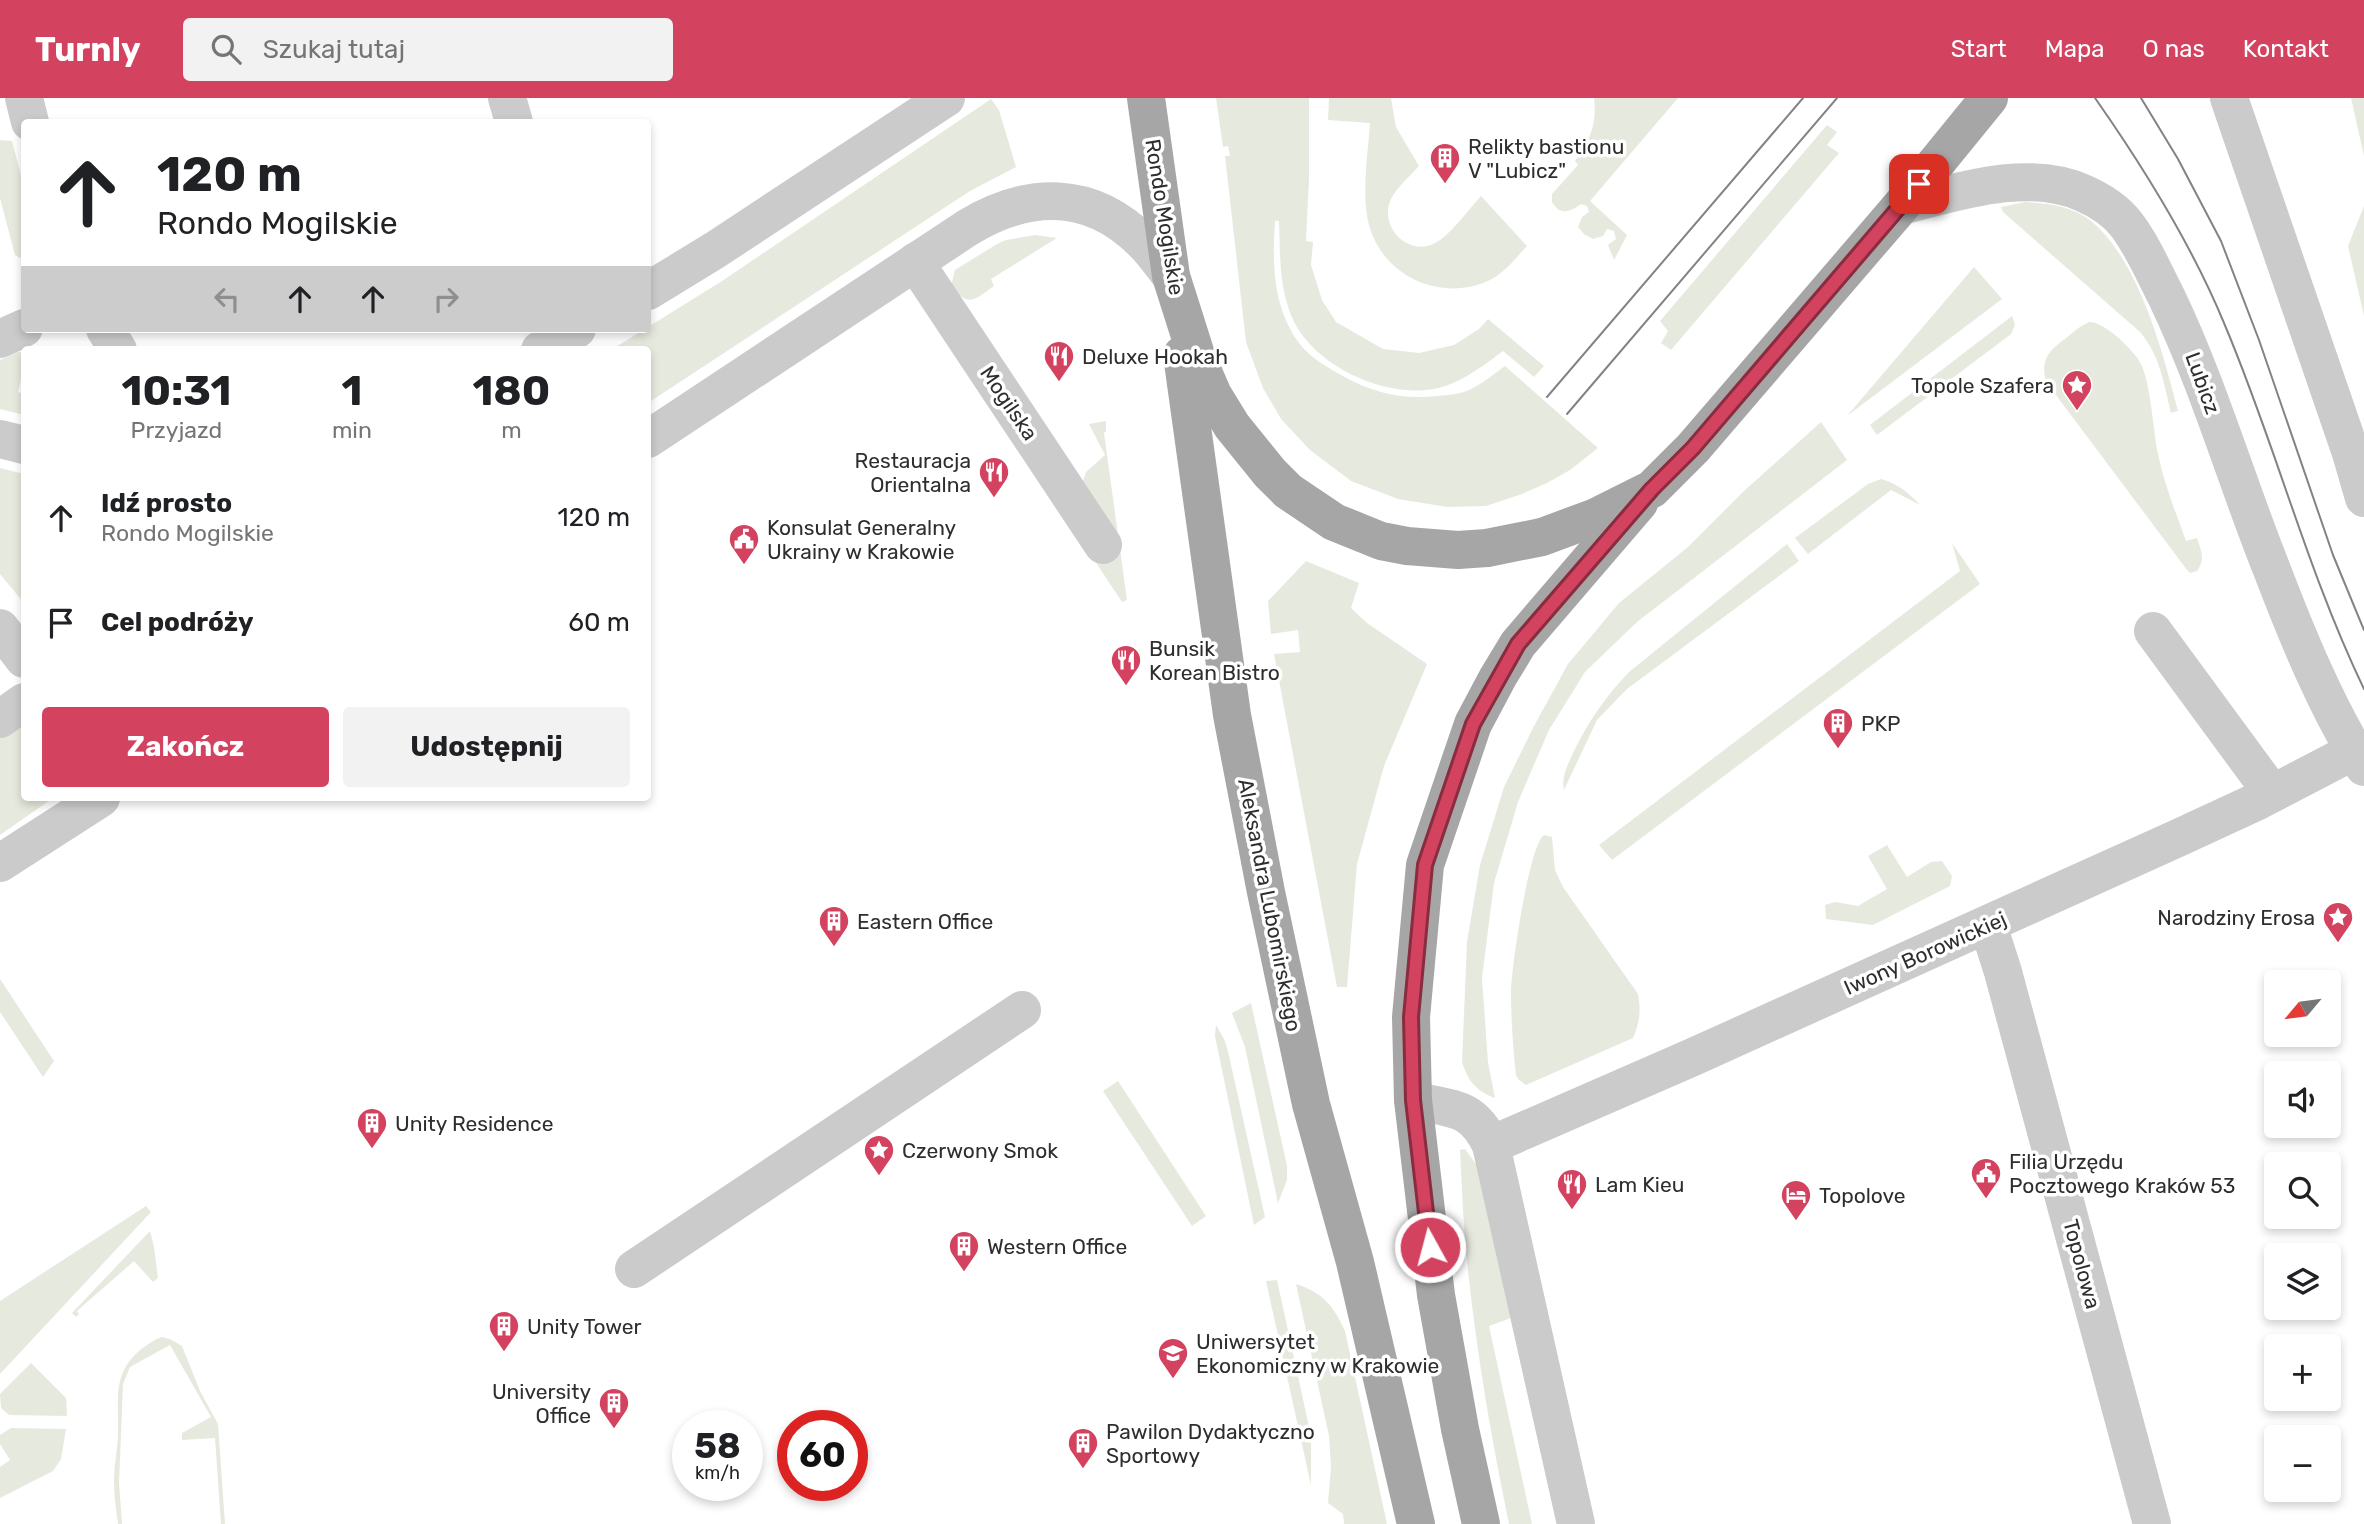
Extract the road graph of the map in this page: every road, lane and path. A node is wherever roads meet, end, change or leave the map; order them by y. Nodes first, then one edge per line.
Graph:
1 (24, 98) edge
2 (507, 98) edge
3 (946, 98) edge
4 (1146, 98) edge
5 (1989, 98) edge
6 (2229, 98) edge
7 (29, 119) edge
8 (513, 119) edge
9 (1901, 205) junction
10 (915, 262) junction
11 (1171, 276) junction
12 (651, 289) edge
13 (21, 329) edge
14 (570, 333) edge
15 (0, 339) edge
16 (547, 346) edge
17 (651, 437) edge
18 (0, 439) edge
19 (21, 444) edge
20 (1652, 489) junction
21 (2364, 498) edge
22 (1103, 545) dead end
23 (0, 628) edge
24 (2153, 631) dead end
25 (21, 655) edge
26 (21, 704) edge
27 (0, 719) edge
28 (2359, 759) edge
29 (2272, 793) junction
30 (96, 801) edge
31 (0, 863) edge
32 (1988, 925) junction
33 (1022, 1010) dead end
34 (1413, 1100) junction
35 (1491, 1145) junction
36 (634, 1269) dead end
37 (1416, 1524) edge
38 (1481, 1524) edge
39 (1576, 1524) edge
40 (2152, 1524) edge

1 - 7 street
2 - 8 street
3 - 12 street
4 - 11 main road, Rondo Mogilskie
5 - 9 main road, Rondo Mogilskie
6 - 21 street
9 - 20 main road, Rondo Mogilskie
9 - 28 street, Lubicz
10 - 11 street
10 - 17 street
10 - 22 street, Mogilska
11 - 20 main road, Rondo Mogilskie
11 - 37 main road, Aleksandra Lubomirskiego
13 - 15 street
14 - 16 street
18 - 19 street
20 - 34 main road
23 - 25 street
24 - 29 street
26 - 27 street
28 - 29 street, Iwony Borowickiej
29 - 32 street, Iwony Borowickiej
30 - 31 street
32 - 35 street, Iwony Borowickiej
32 - 40 street, Topolowa
33 - 36 street
34 - 35 street
34 - 38 main road
35 - 39 street

